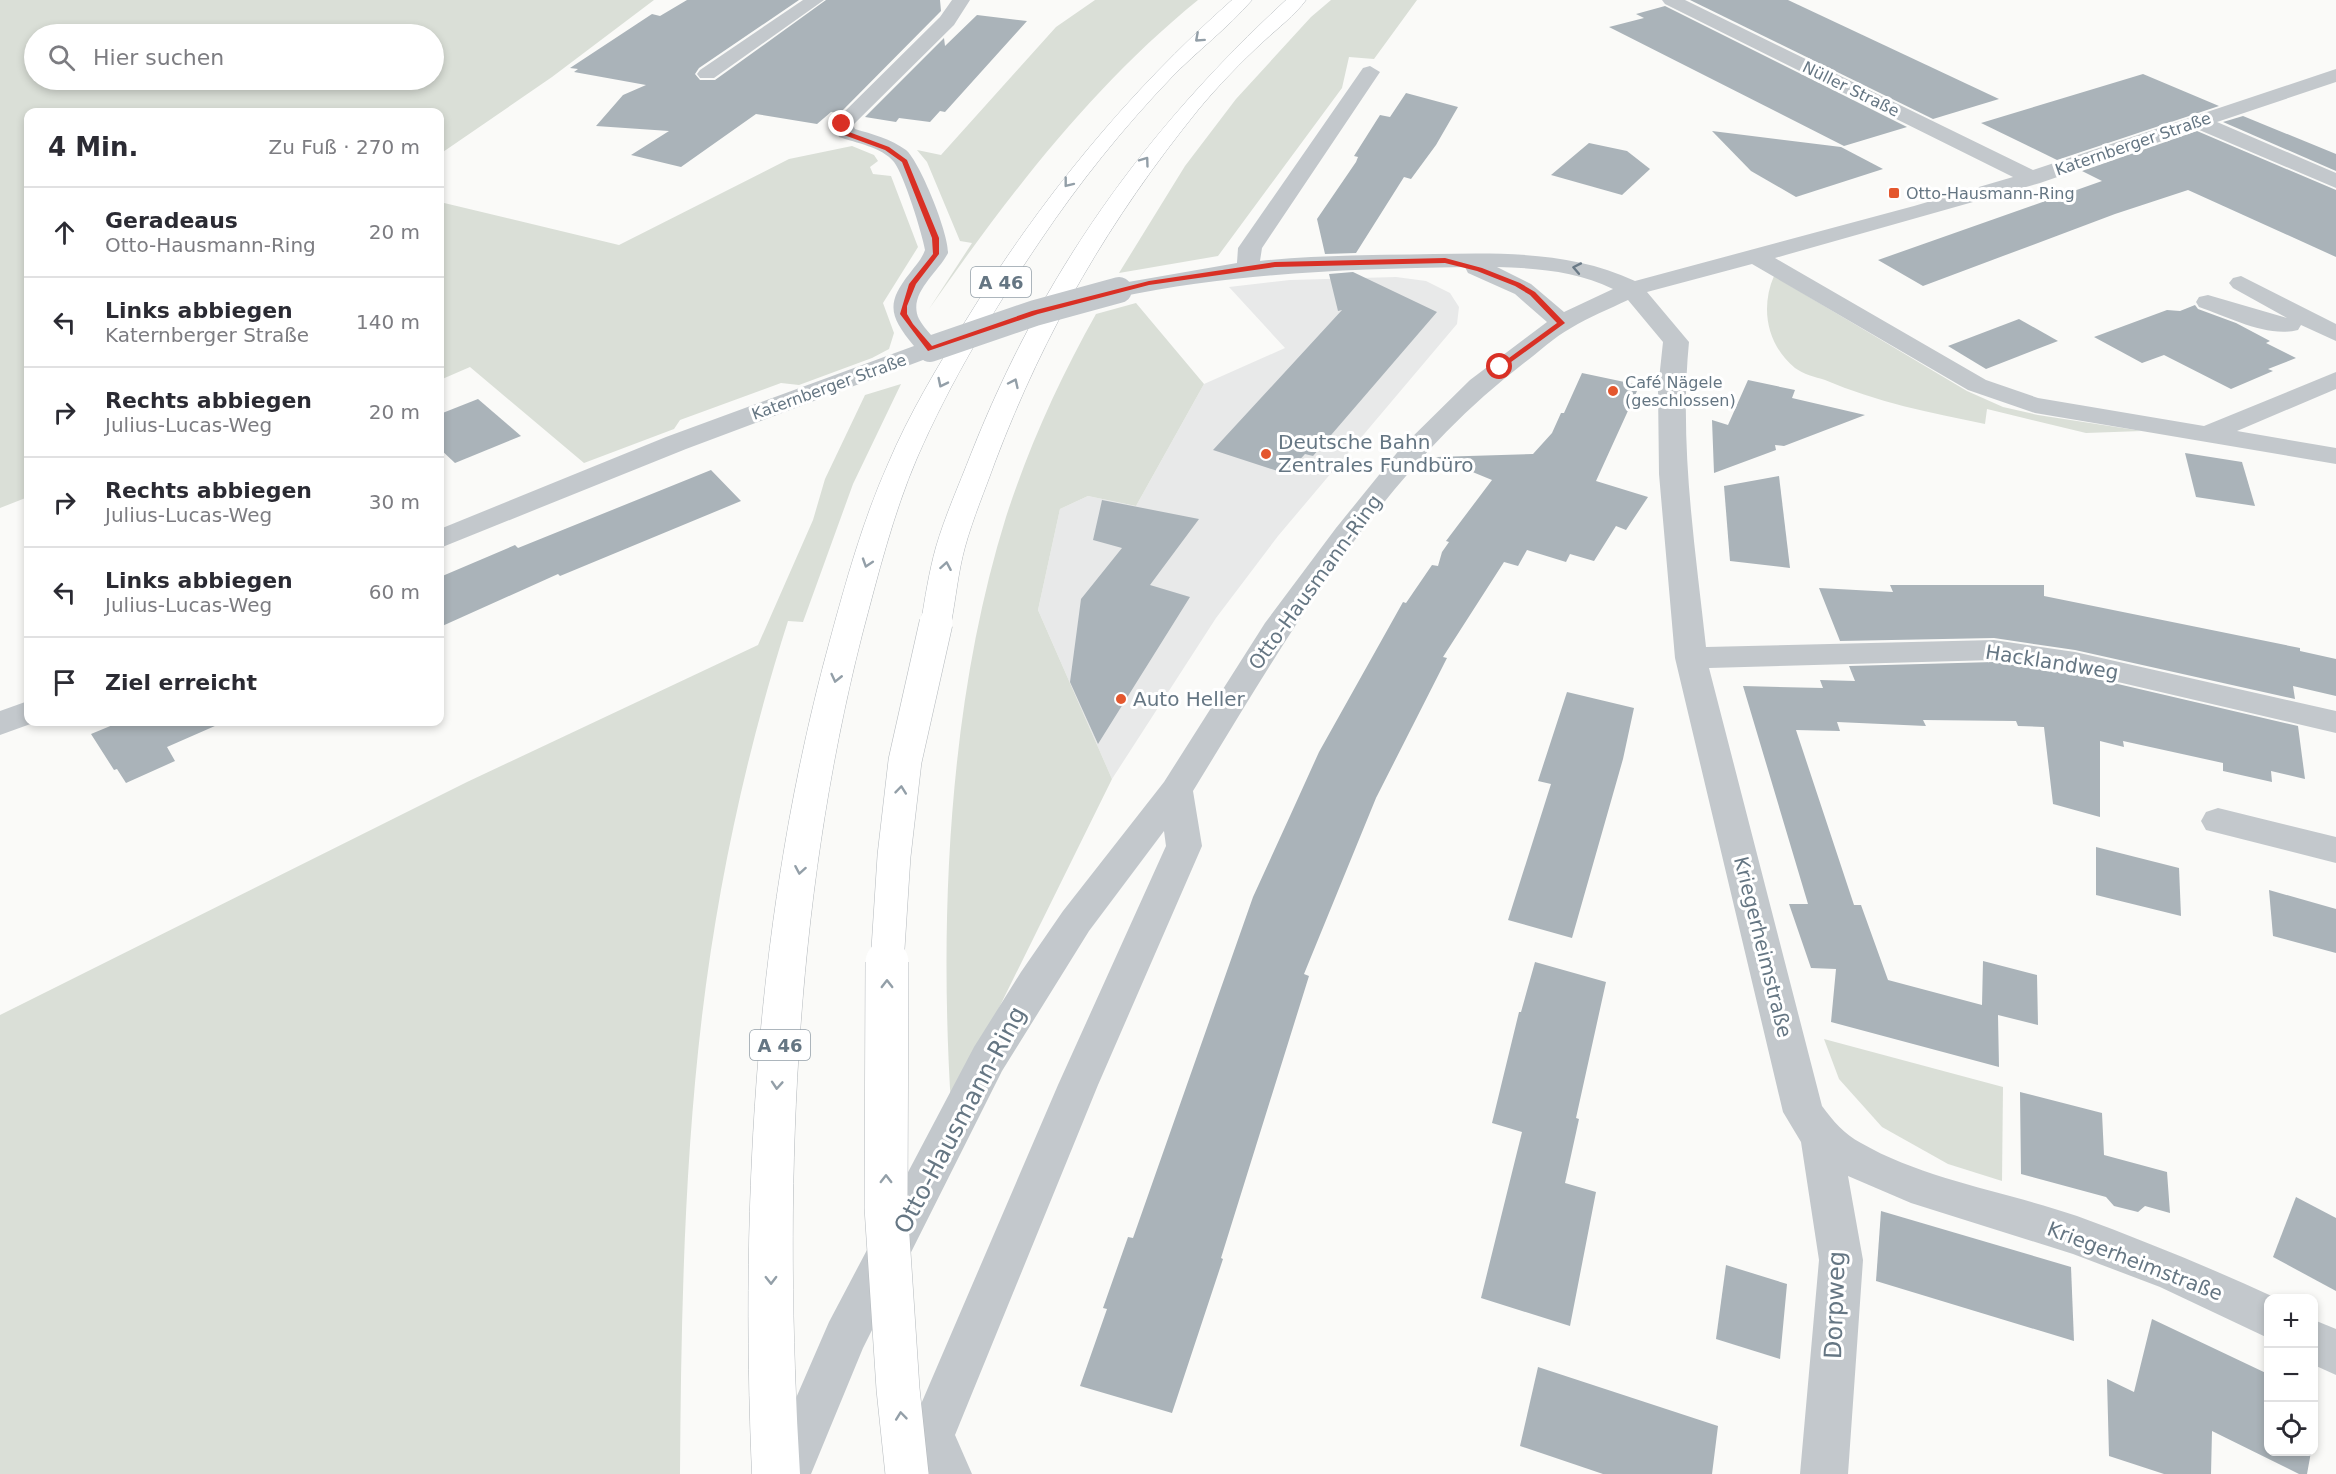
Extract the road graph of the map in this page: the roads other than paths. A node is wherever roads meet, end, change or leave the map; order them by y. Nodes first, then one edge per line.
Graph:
1 (815, 0) edge
2 (961, 0) edge
3 (1243, 0) edge
4 (1297, 0) edge
5 (1671, 0) edge
6 (1370, 72) dead end
7 (707, 74) dead end
8 (2336, 75) edge
9 (2199, 122) junction
10 (2032, 178) junction
11 (2336, 181) edge
12 (1754, 255) junction
13 (1445, 261) junction
14 (1248, 268) junction
15 (2241, 283) dead end
16 (1632, 289) junction
17 (2208, 302) dead end
18 (2311, 322) junction
19 (1561, 323) junction
20 (2336, 334) edge
21 (930, 349) junction
22 (2336, 380) edge
23 (2209, 433) junction
24 (2336, 456) edge
25 (444, 536) edge
26 (1691, 658) junction
27 (24, 714) edge
28 (2336, 722) edge
29 (0, 724) edge
30 (1176, 790) junction
31 (2218, 820) dead end
32 (2336, 850) edge
33 (1821, 1137) junction
34 (2264, 1315) edge
35 (2318, 1344) edge
36 (2336, 1353) edge
37 (925, 1465) edge
38 (776, 1474) edge
39 (787, 1474) edge
40 (1824, 1474) edge

1 - 7 street
2 - 21 street
3 -> 38 highway, A 46
37 -> 4 highway, A 46, bridge
5 - 10 street, Nüller Straße
6 - 14 street
8 - 9 street, Katernberger Straße
9 - 10 street, Katernberger Straße
9 - 11 street
10 - 12 street, Katernberger Straße
12 - 16 street, Katernberger Straße
12 - 23 street
13 - 14 street, Katernberger Straße
16 -> 13 street, Katernberger Straße
13 - 19 street, Katernberger Straße
14 - 21 street, Katernberger Straße, bridge
15 - 18 street
16 - 19 street, Katernberger Straße
16 - 26 street, Kriegerheimstraße
17 - 18 street
18 - 20 street
19 - 30 street, Otto-Hausmann-Ring
21 - 25 street, Katernberger Straße
22 - 23 street
23 - 24 street
26 - 28 street, Hacklandweg
26 - 33 street, Kriegerheimstraße
27 - 29 street
30 - 37 street
30 - 39 street, Otto-Hausmann-Ring
31 - 32 street
33 - 34 street, Kriegerheimstraße
33 - 40 street, Dorpweg
35 - 36 street

